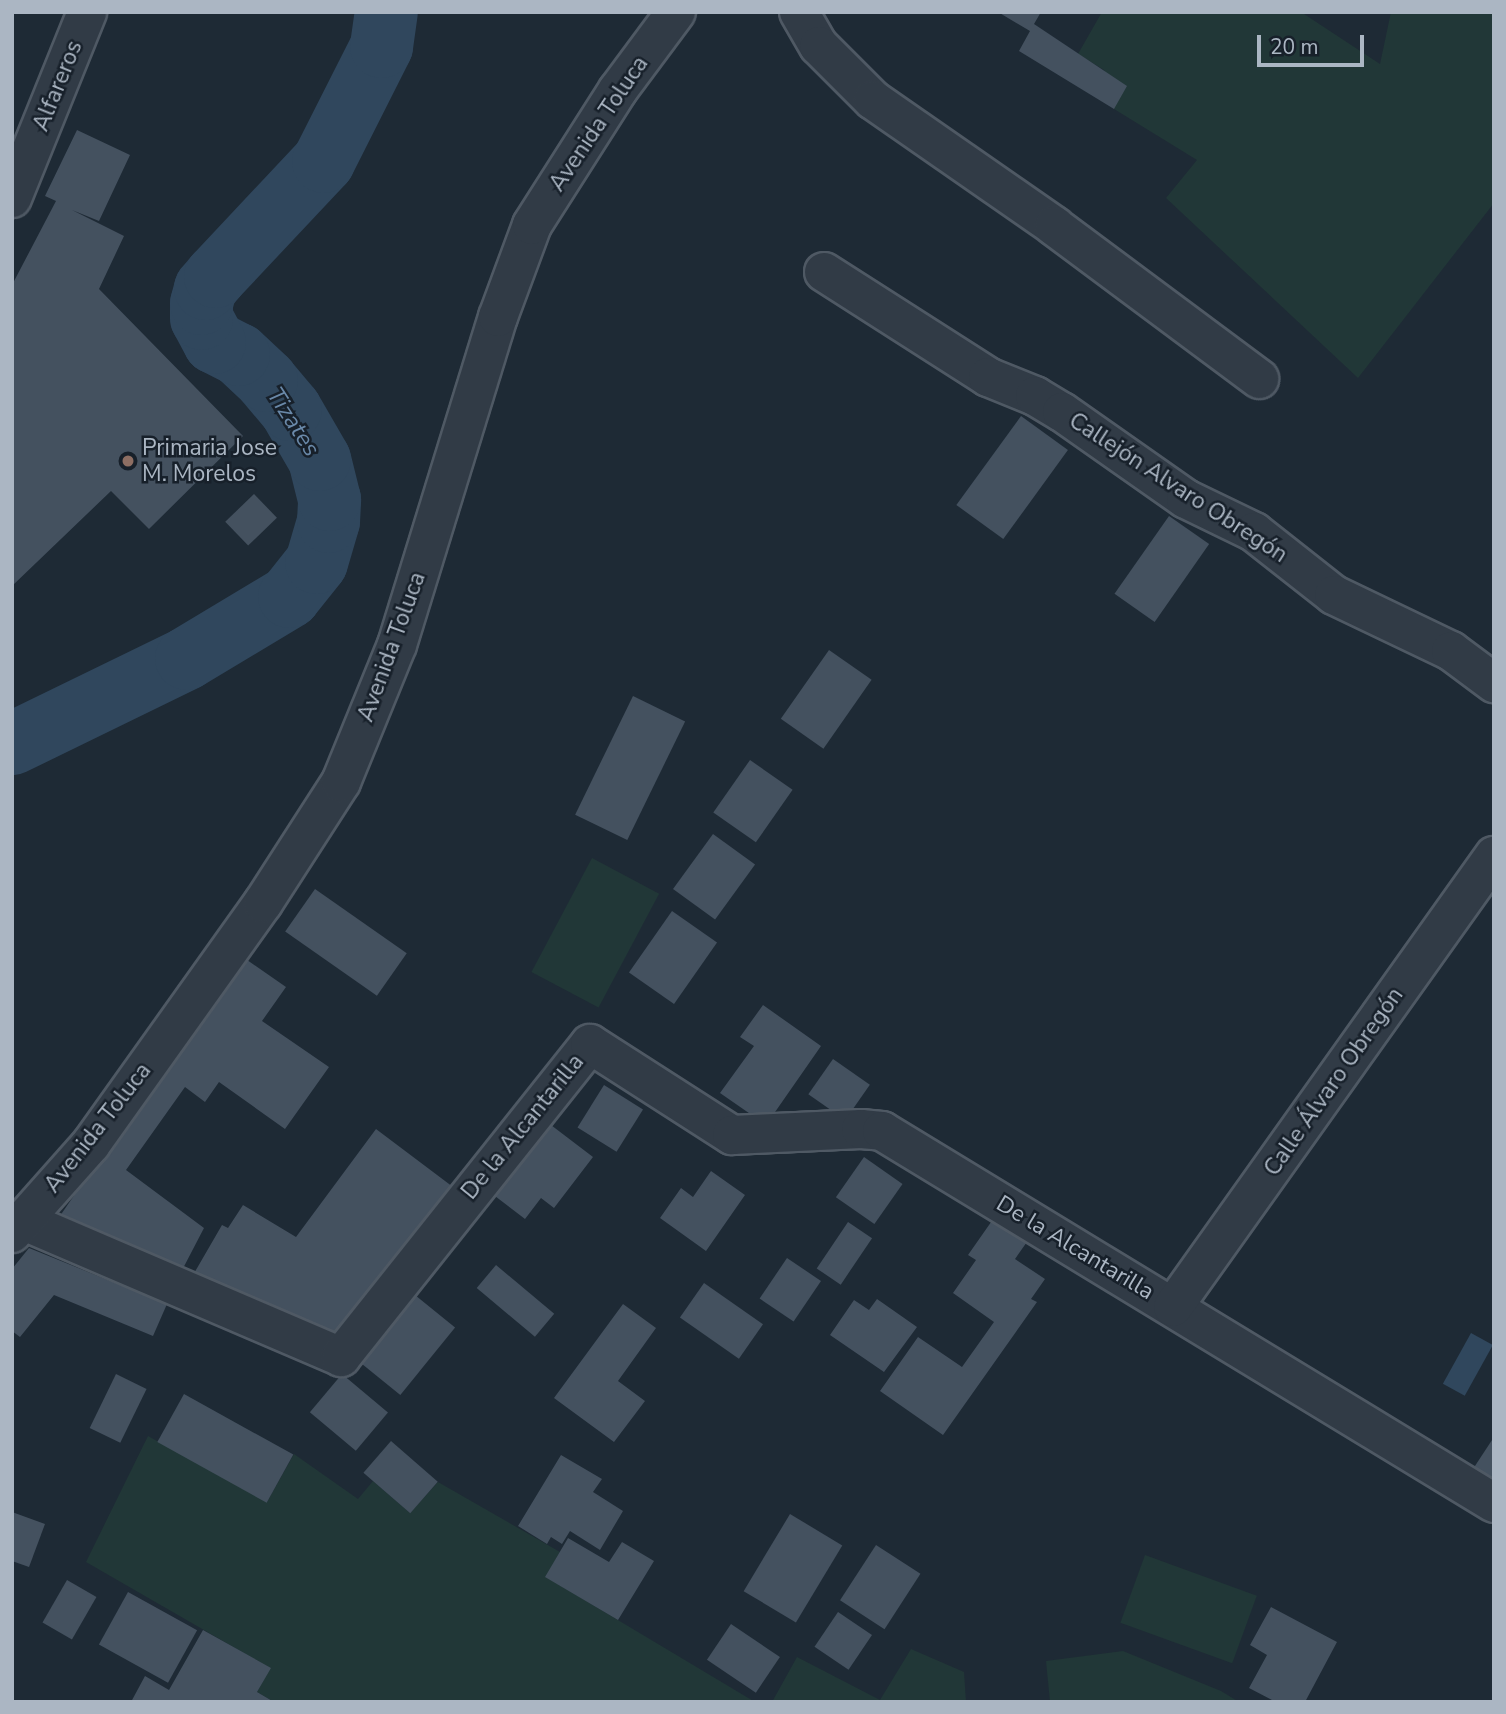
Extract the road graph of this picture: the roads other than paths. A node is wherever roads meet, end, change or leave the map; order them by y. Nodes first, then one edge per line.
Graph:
1 (87, 12) edge
2 (677, 12) edge
3 (799, 12) edge
4 (12, 198) edge
5 (824, 272) dead end
6 (1259, 379) dead end
7 (1494, 683) edge
8 (1494, 856) edge
9 (18, 1227) edge
10 (1173, 1307) junction
11 (1494, 1503) edge

1 - 4 street, Alfareros
2 - 9 street, Avenida Toluca
3 - 6 street
5 - 7 street, Callejón Alvaro Obregón
8 - 10 street, Calle Álvaro Obregón
9 - 10 street, De la Alcantarilla
10 - 11 street, De la Alcantarilla

